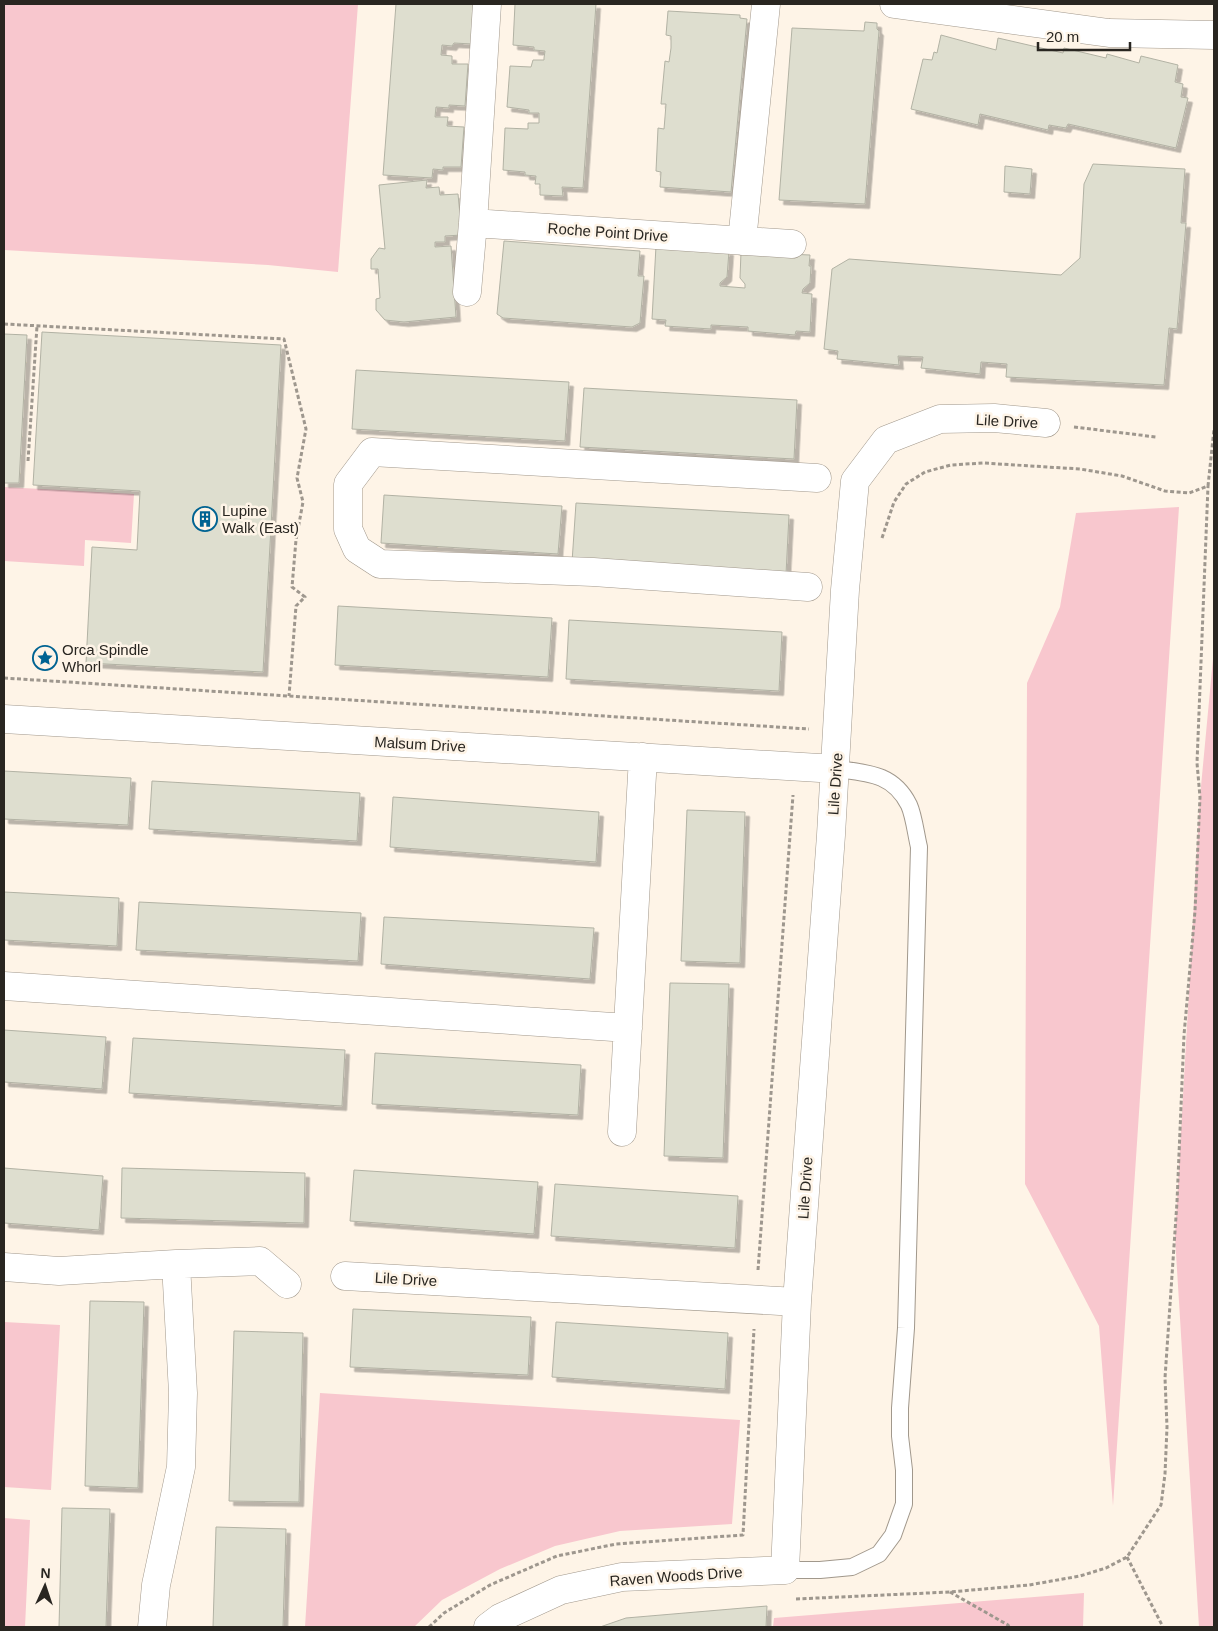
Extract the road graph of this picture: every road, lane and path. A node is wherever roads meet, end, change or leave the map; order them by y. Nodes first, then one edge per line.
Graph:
1 (487, 4) edge
2 (766, 4) edge
3 (894, 4) edge
4 (1214, 35) edge
5 (473, 223) junction
6 (742, 241) junction
7 (792, 244) dead end
8 (467, 292) dead end
9 (4, 324) edge
10 (37, 326) junction
11 (1046, 423) joint
12 (1214, 430) edge
13 (1156, 437) dead end
14 (28, 461) dead end
15 (817, 478) dead end
16 (1208, 486) junction
17 (881, 541) dead end
18 (808, 588) dead end
19 (4, 678) edge
20 (289, 696) junction
21 (4, 719) edge
22 (797, 728) junction
23 (838, 733) junction
24 (643, 757) junction
25 (795, 767) junction
26 (836, 769) junction
27 (4, 986) edge
28 (628, 1028) junction
29 (622, 1132) dead end
30 (176, 1264) junction
31 (4, 1267) edge
32 (345, 1276) dead end
33 (287, 1284) dead end
34 (756, 1300) junction
35 (796, 1302) junction
36 (743, 1535) dead end
37 (1127, 1558) junction
38 (784, 1570) junction
39 (950, 1592) junction
40 (787, 1599) dead end
41 (152, 1627) edge
42 (488, 1627) edge
43 (1009, 1627) edge
44 (1164, 1627) edge

1 - 5 street
2 - 6 street
3 - 4 street
5 - 6 street, Roche Point Drive
5 - 8 street
6 - 7 street, Roche Point Drive
9 - 10 path
10 - 14 path
10 - 20 path
11 - 13 path
11 - 23 street, Lile Drive
12 - 16 path
15 - 18 street
16 - 17 path
16 - 37 path
19 - 20 path
20 - 22 path
21 - 24 street, Malsum Drive
22 - 23 path
22 - 25 path
23 - 26 street, Lile Drive
24 - 25 street, Malsum Drive
24 - 28 street
25 - 26 street, Malsum Drive
25 - 34 path
26 - 35 street, Lile Drive
26 - 38 lane
27 - 28 street
28 - 29 street
30 - 31 street
30 - 33 street
30 - 41 street
32 - 34 street, Lile Drive
34 - 35 street, Lile Drive
34 - 36 path
35 - 38 street, Lile Drive
37 - 39 path
37 - 44 path
38 - 42 street, Raven Woods Drive
39 - 40 path
39 - 43 path

